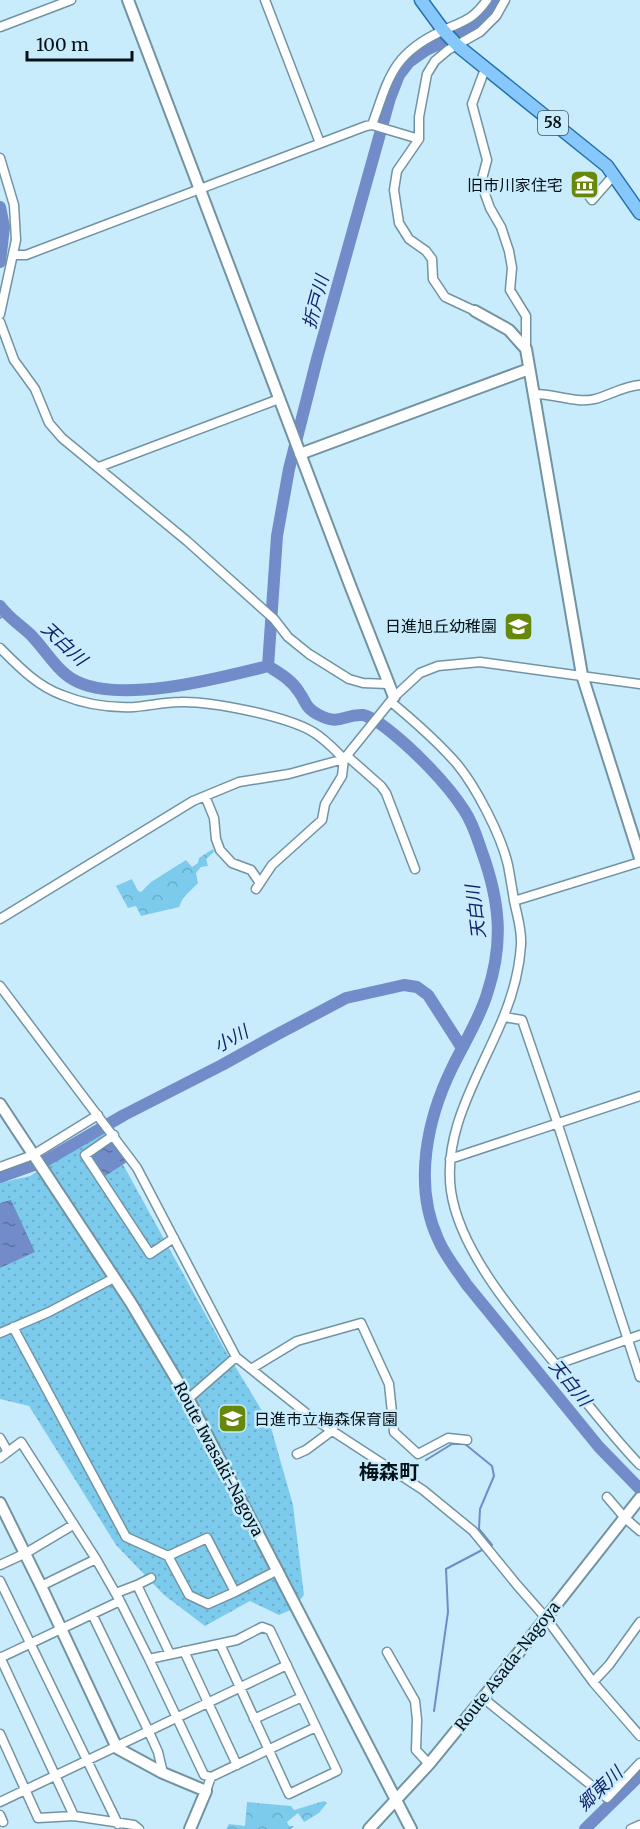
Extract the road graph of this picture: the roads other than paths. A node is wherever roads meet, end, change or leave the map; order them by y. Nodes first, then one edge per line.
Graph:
1 (71, 0) edge
2 (128, 0) edge
3 (266, 0) edge
4 (421, 0) edge
5 (505, 0) edge
6 (486, 1) edge
7 (0, 27) edge
8 (444, 32) junction
9 (457, 44) junction
10 (485, 69) junction
11 (378, 127) junction
12 (419, 139) junction
13 (320, 143) junction
14 (0, 158) edge
15 (614, 176) junction
16 (200, 189) junction
17 (588, 196) dead end
18 (640, 211) edge
19 (14, 255) junction
20 (476, 310) joint
21 (0, 314) edge
22 (0, 322) edge
23 (526, 349) junction
24 (529, 369) junction
25 (640, 385) edge
26 (533, 394) junction
27 (279, 399) junction
28 (300, 454) junction
29 (99, 467) junction
30 (0, 648) edge
31 (582, 675) junction
32 (388, 684) junction
33 (640, 684) edge
34 (392, 699) junction
35 (346, 757) junction
36 (205, 796) junction
37 (640, 860) edge
38 (415, 868) dead end
39 (514, 901) junction
40 (0, 919) edge
41 (0, 986) edge
42 (504, 1017) junction
43 (640, 1096) edge
44 (0, 1104) edge
45 (100, 1118) junction
46 (557, 1122) junction
47 (112, 1132) junction
48 (35, 1157) junction
49 (450, 1159) junction
50 (0, 1167) edge
51 (174, 1238) junction
52 (114, 1278) junction
53 (13, 1327) junction
54 (0, 1333) edge
55 (640, 1335) edge
56 (627, 1339) junction
57 (236, 1357) junction
58 (555, 1365) junction
59 (251, 1369) junction
60 (640, 1377) edge
61 (188, 1399) junction
62 (333, 1430) junction
63 (0, 1438) edge
64 (467, 1440) dead end
65 (8, 1452) junction
66 (297, 1454) dead end
67 (0, 1458) edge
68 (640, 1465) edge
69 (607, 1497) dead end
70 (640, 1498) edge
71 (0, 1503) edge
72 (625, 1518) junction
73 (73, 1525) junction
74 (640, 1532) edge
75 (26, 1553) junction
76 (168, 1556) junction
77 (96, 1559) junction
78 (0, 1565) edge
79 (278, 1570) junction
80 (151, 1578) dead end
81 (0, 1581) edge
82 (137, 1585) junction
83 (41, 1586) junction
84 (235, 1592) junction
85 (118, 1597) junction
86 (92, 1614) junction
87 (546, 1618) junction
88 (640, 1622) edge
89 (62, 1629) junction
90 (31, 1644) junction
91 (220, 1644) junction
92 (184, 1651) junction
93 (387, 1652) dead end
94 (170, 1654) junction
95 (0, 1658) edge
96 (149, 1659) junction
97 (287, 1665) junction
98 (593, 1682) junction
99 (240, 1688) junction
100 (302, 1697) junction
101 (483, 1698) junction
102 (208, 1703) junction
103 (177, 1718) junction
104 (254, 1719) junction
105 (316, 1727) junction
106 (149, 1732) junction
107 (0, 1734) edge
108 (640, 1736) edge
109 (117, 1748) junction
110 (268, 1750) junction
111 (86, 1761) junction
112 (640, 1762) edge
113 (429, 1764) junction
114 (237, 1765) junction
115 (163, 1773) junction
116 (56, 1777) junction
117 (211, 1777) junction
118 (27, 1791) junction
119 (206, 1791) junction
120 (397, 1800) junction
121 (0, 1802) edge
122 (74, 1816) junction
123 (118, 1824) junction
124 (640, 1825) edge
125 (139, 1829) edge
126 (190, 1829) edge
127 (369, 1829) edge
128 (411, 1829) edge
129 (631, 1829) edge

1 - 7 street
2 - 16 street
3 - 13 street
4 - 8 main road, 58
5 - 9 street
6 - 8 street
8 - 9 main road, 58
8 - 11 street
9 - 10 main road, 58
9 - 12 street
10 - 15 main road, 58
10 - 23 street
11 - 12 street
11 - 13 street
12 - 20 street
13 - 16 street
14 - 19 street
15 - 17 street
15 - 18 main road, 58
16 - 19 street
16 - 27 street
19 - 21 street
20 - 23 street
22 - 29 street
23 - 24 street
24 - 26 street
24 - 28 street
25 - 26 street
26 - 31 street
27 - 28 street
27 - 29 street
28 - 32 street
29 - 32 street
30 - 35 street
31 - 33 street
31 - 34 street
31 - 37 street
32 - 34 street
34 - 35 street
34 - 39 street
35 - 36 street
35 - 36 street
35 - 38 street
36 - 40 street
37 - 39 street
39 - 42 street
41 - 45 street
42 - 46 street
42 - 49 street
43 - 46 street
44 - 48 street, Route Iwasaki-Nagoya
45 - 47 street
45 - 48 street
46 - 49 street
46 - 56 street
47 - 51 street
47 - 51 street
48 - 50 street
48 - 52 street, Route Iwasaki-Nagoya
49 - 58 street
51 - 57 street
52 - 53 street
52 - 61 street, Route Iwasaki-Nagoya
53 - 54 street
53 - 76 street
55 - 56 street
56 - 58 street
56 - 60 street
57 - 59 street
57 - 61 street
58 - 68 street
59 - 62 street
59 - 64 street
61 - 79 street, Route Iwasaki-Nagoya
62 - 66 street
62 - 87 street
63 - 65 street
65 - 67 street
65 - 73 street
69 - 72 street
70 - 72 street, Route Asada-Nagoya
71 - 75 street
72 - 74 street
72 - 87 street, Route Asada-Nagoya
73 - 75 street
73 - 77 street
75 - 78 street
75 - 83 street
76 - 84 street
76 - 84 street
77 - 83 street
77 - 85 street
79 - 84 street
79 - 120 street, Route Iwasaki-Nagoya
80 - 82 street
81 - 90 street
82 - 85 street
82 - 94 street
83 - 89 street
85 - 86 street
85 - 96 street
86 - 89 street
86 - 106 street
87 - 98 street
87 - 101 street, Route Asada-Nagoya
88 - 98 street
89 - 90 street
89 - 109 street
90 - 95 street
90 - 111 street
91 - 92 street
91 - 97 street
91 - 99 street
92 - 94 street
92 - 102 street
93 - 113 street
94 - 96 street
95 - 116 street
96 - 103 street
97 - 99 street
97 - 100 street
98 - 108 street
99 - 102 street
99 - 104 street
100 - 104 street
100 - 105 street
101 - 112 street
101 - 113 street, Route Asada-Nagoya
102 - 103 street
102 - 114 street
103 - 106 street
103 - 117 street
104 - 110 street
105 - 110 street
105 - 110 street
106 - 109 street
106 - 115 street
107 - 118 street
109 - 111 street
109 - 115 street
110 - 114 street
111 - 116 street
111 - 123 street
113 - 120 street, Route Asada-Nagoya
114 - 117 street
115 - 119 street
116 - 118 street
116 - 122 street
117 - 119 street
118 - 121 street
118 - 122 street
119 - 126 street
120 - 127 street, Route Asada-Nagoya
120 - 128 street, Route Iwasaki-Nagoya
122 - 123 street
123 - 125 street
124 - 129 street

